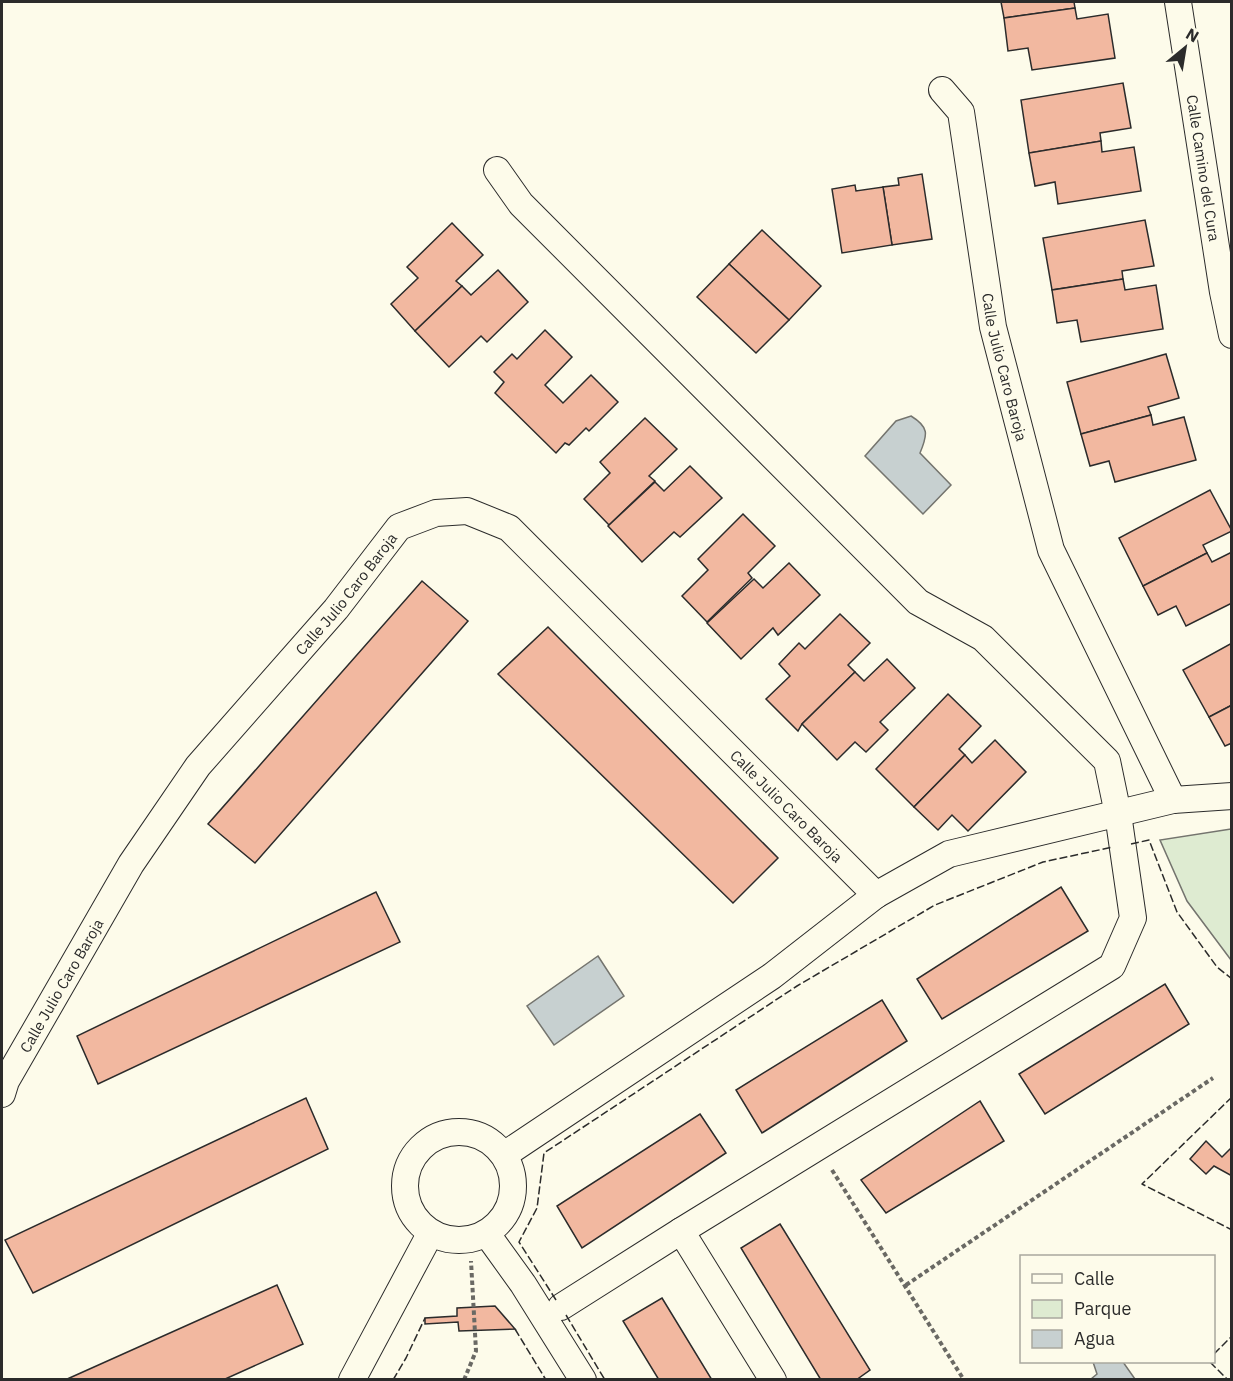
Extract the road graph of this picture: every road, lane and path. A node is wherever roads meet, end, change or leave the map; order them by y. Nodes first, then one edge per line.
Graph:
1 (1178, 2) edge
2 (942, 90) dead end
3 (496, 170) dead end
4 (1232, 335) edge
5 (1232, 796) edge
6 (1173, 800) junction
7 (1118, 814) junction
8 (876, 896) junction
9 (1214, 1078) dead end
10 (2, 1094) edge
11 (817, 1147) junction
12 (504, 1155) junction
13 (681, 1231) junction
14 (430, 1234) junction
15 (478, 1237) junction
16 (906, 1285) junction
17 (561, 1307) dead end
18 (352, 1380) edge
19 (464, 1380) edge
20 (583, 1380) edge
21 (773, 1380) edge
22 (964, 1380) edge

1 - 4 street, Calle Camino del Cura
2 - 6 street, Calle Julio Caro Baroja
3 - 7 street
5 - 6 street
6 - 7 street
7 - 8 street
7 - 11 street
8 - 10 street, Calle Julio Caro Baroja
8 - 12 street
9 - 16 path
11 - 13 street
11 - 16 path
12 - 14 street
12 - 15 street
13 - 17 street
13 - 21 street
14 - 15 street
14 - 18 street
15 - 19 path
15 - 20 street
16 - 22 path

